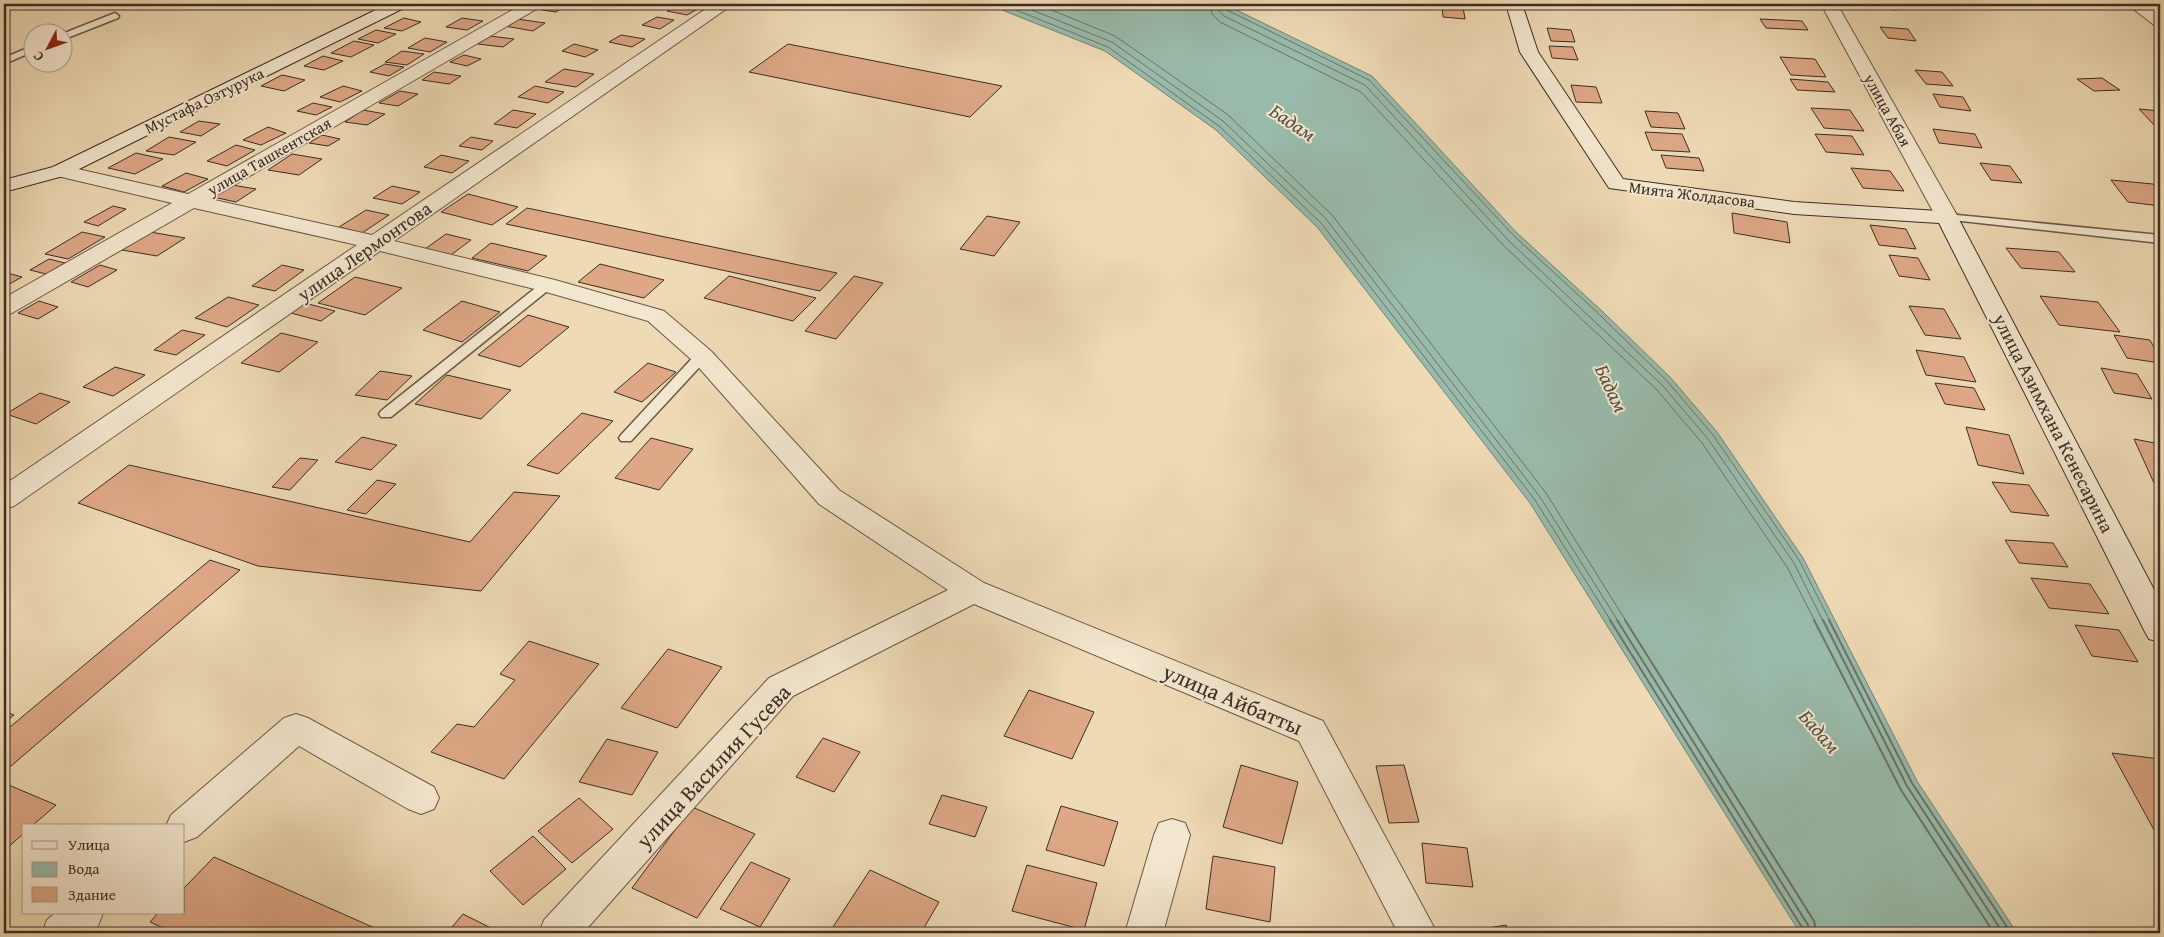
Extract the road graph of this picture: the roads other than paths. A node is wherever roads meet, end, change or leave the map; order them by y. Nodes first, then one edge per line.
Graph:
1 (400, 4) edge
2 (534, 4) edge
3 (724, 4) edge
4 (1514, 4) edge
5 (1829, 4) edge
6 (2135, 4) edge
7 (115, 16) dead end
8 (2160, 20) edge
9 (72, 33) edge
10 (22, 53) edge
11 (4, 61) edge
12 (60, 171) junction
13 (4, 186) edge
14 (190, 201) junction
15 (1947, 216) junction
16 (2160, 238) edge
17 (376, 243) junction
18 (548, 284) junction
19 (4, 308) edge
20 (702, 356) junction
21 (386, 414) dead end
22 (626, 438) dead end
23 (4, 499) edge
24 (972, 591) junction
25 (2160, 630) edge
26 (421, 798) dead end
27 (185, 825) edge
28 (1172, 835) dead end
29 (83, 914) edge
30 (61, 933) edge
31 (558, 933) edge
32 (1144, 933) edge
33 (1418, 933) edge

1 - 12 street, Мустафа Озтурука
2 - 14 street, улица Ташкентская
3 - 17 street, улица Лермонтова
4 - 15 street, Мията Жолдасова
5 - 15 street, улица Абая
6 - 8 street
7 - 9 lane
10 - 11 lane
12 - 13 street, Мустафа Озтурука
12 - 14 street, улица Айбатты
14 - 17 street, улица Айбатты
14 - 19 street, улица Ташкентская
15 - 16 lane
15 - 25 street, улица Азимхана Кенесарина
17 - 18 street, улица Айбатты
17 - 23 street, улица Лермонтова
18 - 20 street, улица Айбатты
18 - 21 lane
20 - 22 lane
20 - 24 street, улица Айбатты
24 - 31 street, улица Василия Гусева
24 - 33 street, улица Айбатты
26 - 27 street
28 - 32 street
29 - 30 street

